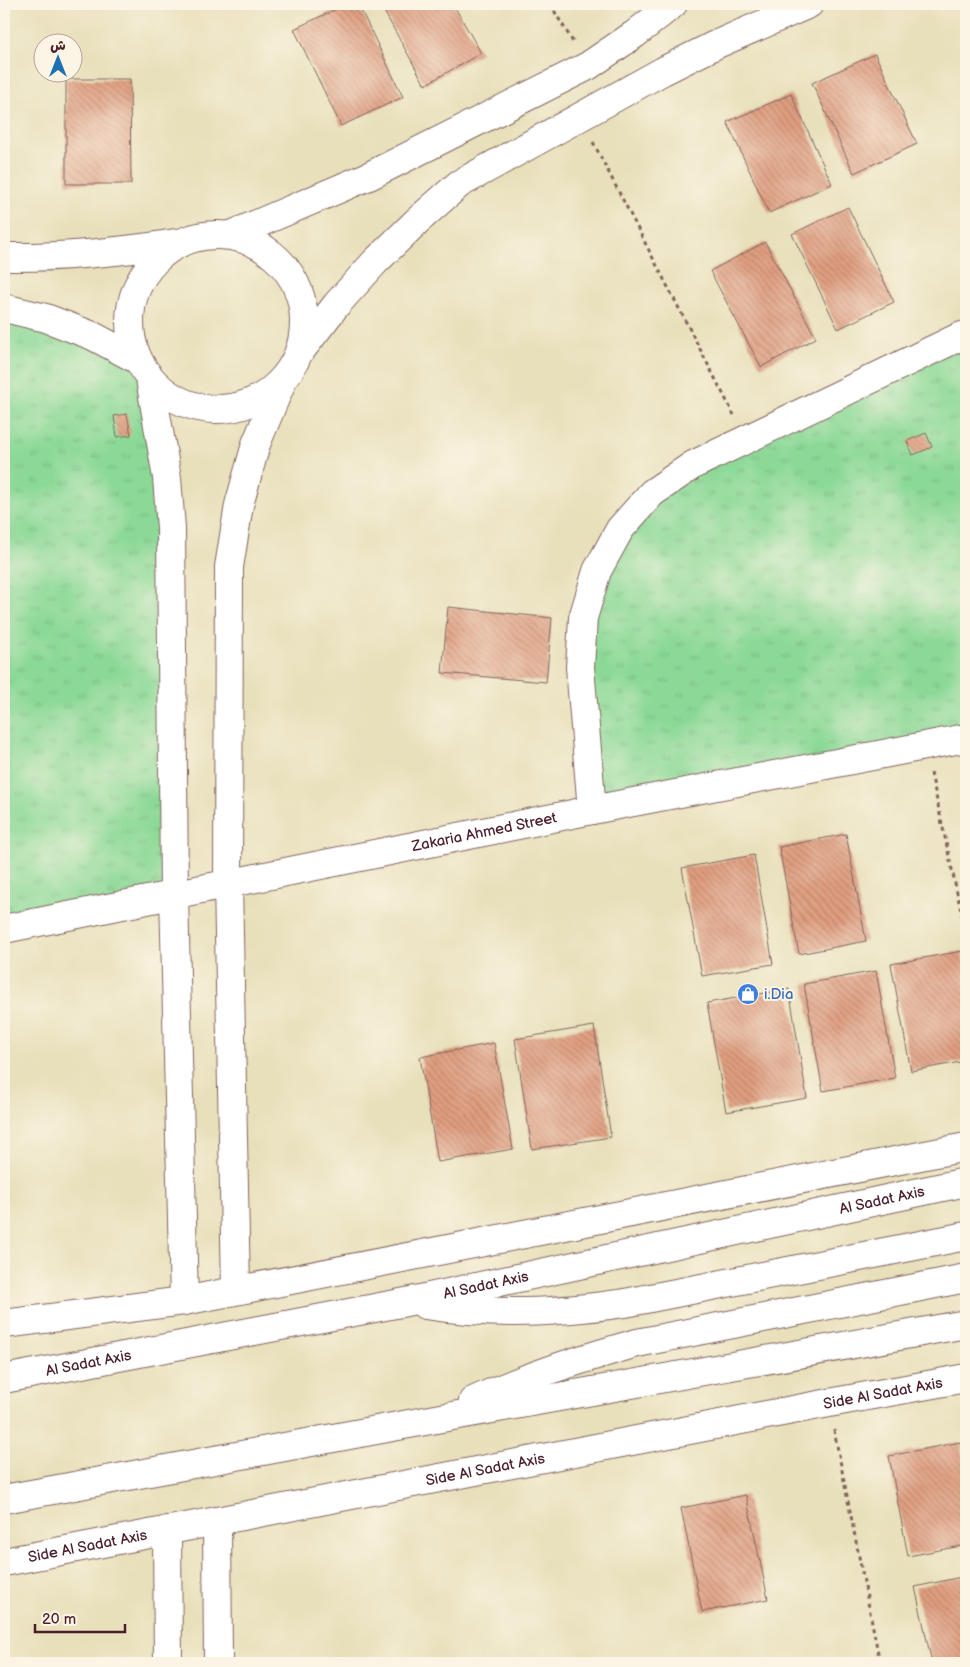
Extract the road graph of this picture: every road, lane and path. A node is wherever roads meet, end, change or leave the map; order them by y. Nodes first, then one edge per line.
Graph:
1 (550, 4) edge
2 (673, 4) edge
3 (809, 4) edge
4 (588, 66) junction
5 (580, 117) junction
6 (230, 235) junction
7 (180, 243) junction
8 (4, 257) edge
9 (4, 308) edge
10 (966, 335) edge
11 (302, 349) junction
12 (144, 370) junction
13 (281, 384) junction
14 (747, 440) junction
15 (966, 738) edge
16 (925, 746) junction
17 (592, 810) junction
18 (228, 883) junction
19 (174, 894) junction
20 (4, 929) edge
21 (966, 934) edge
22 (966, 1147) edge
23 (966, 1182) edge
24 (966, 1236) edge
25 (966, 1278) edge
26 (236, 1290) junction
27 (184, 1301) junction
28 (406, 1302) junction
29 (4, 1324) edge
30 (966, 1324) edge
31 (966, 1378) edge
32 (4, 1379) edge
33 (829, 1403) junction
34 (436, 1418) junction
35 (4, 1499) edge
36 (217, 1521) junction
37 (167, 1530) junction
38 (4, 1562) edge
39 (168, 1663) edge
40 (218, 1663) edge
41 (880, 1663) edge

1 - 4 path
2 - 4 street
3 - 5 street
4 - 6 street
5 - 11 street
5 - 14 path
6 - 7 street
6 - 11 street
7 - 8 street
7 - 12 street
9 - 12 street
10 - 14 street
11 - 13 street
12 - 13 street
12 - 19 street
13 - 18 street
14 - 17 street
15 - 16 street, Zakaria Ahmed Street
16 - 17 street, Zakaria Ahmed Street
16 - 21 path
17 - 18 street, Zakaria Ahmed Street
18 - 19 street, Zakaria Ahmed Street
18 - 26 street
19 - 20 street, Zakaria Ahmed Street
19 - 27 street
22 - 26 street
23 - 28 street, Al Sadat Axis
24 - 28 street
25 - 34 street
26 - 27 street
27 - 29 street
28 - 32 street, Al Sadat Axis
30 - 34 street
31 - 33 street, Side Al Sadat Axis
33 - 36 street, Side Al Sadat Axis
33 - 41 path
34 - 35 street
36 - 37 street, Side Al Sadat Axis
36 - 40 street
37 - 38 street, Side Al Sadat Axis
37 - 39 street

